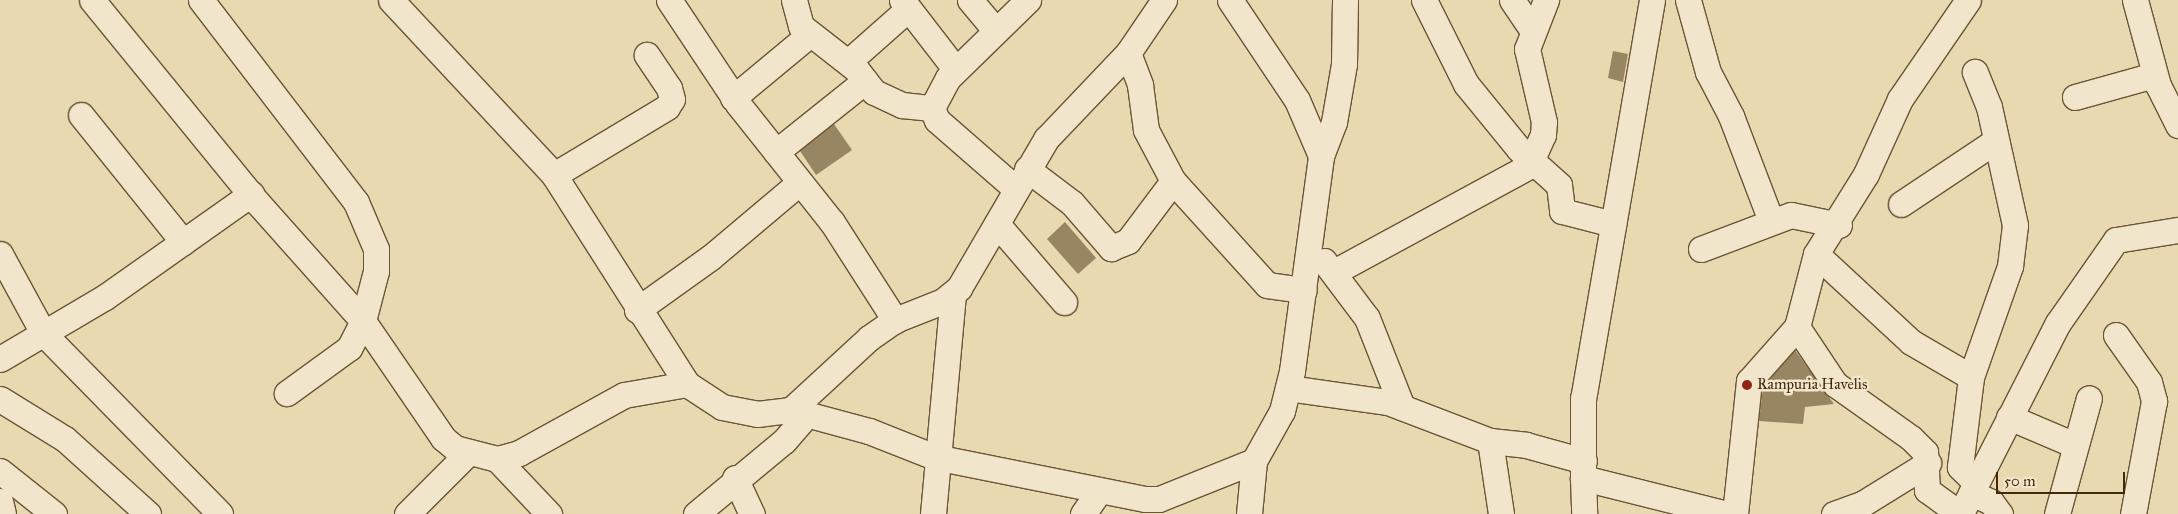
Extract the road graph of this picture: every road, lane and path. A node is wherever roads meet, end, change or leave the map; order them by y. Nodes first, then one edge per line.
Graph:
1 (92, 0) edge
2 (201, 0) edge
3 (391, 0) edge
4 (669, 0) edge
5 (794, 0) edge
6 (970, 0) edge
7 (1028, 0) edge
8 (1230, 0) edge
9 (1345, 0) edge
10 (1424, 0) edge
11 (1512, 0) edge
12 (1546, 0) edge
13 (1652, 0) edge
14 (1688, 0) edge
15 (1968, 0) edge
16 (2118, 0) edge
17 (2134, 0) edge
18 (1162, 1) edge
19 (906, 4) edge
20 (1532, 30) junction
21 (996, 31) junction
22 (810, 34) junction
23 (1128, 53) junction
24 (647, 55) dead end
25 (848, 62) junction
26 (956, 70) junction
27 (1975, 72) dead end
28 (2154, 75) junction
29 (865, 81) junction
30 (2075, 97) dead end
31 (733, 98) junction
32 (932, 108) junction
33 (82, 115) dead end
34 (2178, 126) edge
35 (1994, 142) junction
36 (776, 152) junction
37 (1321, 156) junction
38 (1533, 161) junction
39 (554, 175) junction
40 (1022, 179) junction
41 (1174, 181) junction
42 (800, 182) junction
43 (251, 194) junction
44 (1901, 204) dead end
45 (1772, 221) junction
46 (997, 224) junction
47 (1613, 224) junction
48 (1839, 225) junction
49 (2178, 230) edge
50 (183, 242) junction
51 (1310, 247) junction
52 (1700, 248) dead end
53 (0, 254) edge
54 (1816, 254) junction
55 (1334, 272) junction
56 (1304, 290) junction
57 (953, 294) junction
58 (1064, 302) dead end
59 (637, 310) junction
60 (895, 320) junction
61 (363, 321) junction
62 (1797, 327) junction
63 (43, 333) junction
64 (2116, 335) dead end
65 (0, 359) edge
66 (1971, 378) junction
67 (687, 384) junction
68 (1288, 388) junction
69 (287, 393) dead end
70 (2089, 398) dead end
71 (1402, 407) junction
72 (4, 409) edge
73 (798, 414) junction
74 (2008, 417) junction
75 (1490, 441) junction
76 (2075, 445) junction
77 (468, 454) junction
78 (934, 457) junction
79 (497, 459) junction
80 (1254, 461) junction
81 (1928, 463) junction
82 (0, 470) edge
83 (1583, 470) junction
84 (735, 478) junction
85 (1099, 491) junction
86 (1967, 500) edge
87 (0, 501) edge
88 (430, 505) edge
89 (1150, 507) edge
90 (3, 514) edge
91 (54, 514) edge
92 (148, 514) edge
93 (220, 514) edge
94 (407, 514) edge
95 (548, 514) edge
96 (696, 514) edge
97 (752, 514) edge
98 (933, 514) edge
99 (1083, 514) edge
100 (1249, 514) edge
101 (1501, 514) edge
102 (1584, 514) edge
103 (1727, 514) edge
104 (1735, 514) edge
105 (1834, 514) edge
106 (2000, 514) edge
107 (2057, 514) edge
108 (2133, 514) edge

1 - 43 street
2 - 61 street
3 - 39 street
4 - 31 street
5 - 22 street
6 - 21 street
7 - 21 street
8 - 37 street
9 - 37 street
10 - 38 street
11 - 20 street
12 - 20 street
13 - 47 street
14 - 45 street
15 - 48 street
16 - 17 street
17 - 28 street
18 - 23 street
19 - 25 street
19 - 26 street
20 - 38 street
21 - 26 street
22 - 25 street
22 - 31 street
23 - 40 street
23 - 41 street
24 - 39 street
25 - 29 street
26 - 32 street
27 - 35 street
28 - 30 street
28 - 34 street
29 - 32 street
29 - 36 street
31 - 36 street
32 - 40 street
33 - 50 street
35 - 44 street
35 - 66 street
36 - 42 street
37 - 51 street
38 - 47 street
38 - 55 street
39 - 59 street
40 - 41 street
40 - 46 street
41 - 56 street
42 - 59 street
42 - 60 street
43 - 50 street
43 - 61 street
45 - 48 street
45 - 52 street
46 - 57 street
46 - 58 street
47 - 83 street
48 - 54 street
49 - 74 street
50 - 63 street
51 - 55 street
51 - 56 street
53 - 63 street
54 - 62 street
54 - 66 street
55 - 71 street
56 - 68 street
57 - 60 street
57 - 78 street
59 - 67 street
60 - 73 street
61 - 69 street
61 - 77 street
62 - 81 street
62 - 104 street
63 - 65 street
63 - 93 street
64 - 108 street
66 - 86 street
67 - 73 street
67 - 79 street
68 - 71 street
68 - 80 street
70 - 76 street
71 - 75 street
72 - 92 street
73 - 78 street
73 - 84 street
74 - 76 street
74 - 86 street
75 - 83 street
75 - 101 street
76 - 107 street
77 - 79 street
77 - 88 street
78 - 85 street
78 - 98 street
79 - 95 street
80 - 89 street
80 - 100 street
81 - 86 street
81 - 105 street
82 - 91 street
83 - 102 street
83 - 103 street
84 - 96 street
84 - 97 street
85 - 89 street
85 - 99 street
86 - 106 street
87 - 90 street
88 - 94 street

